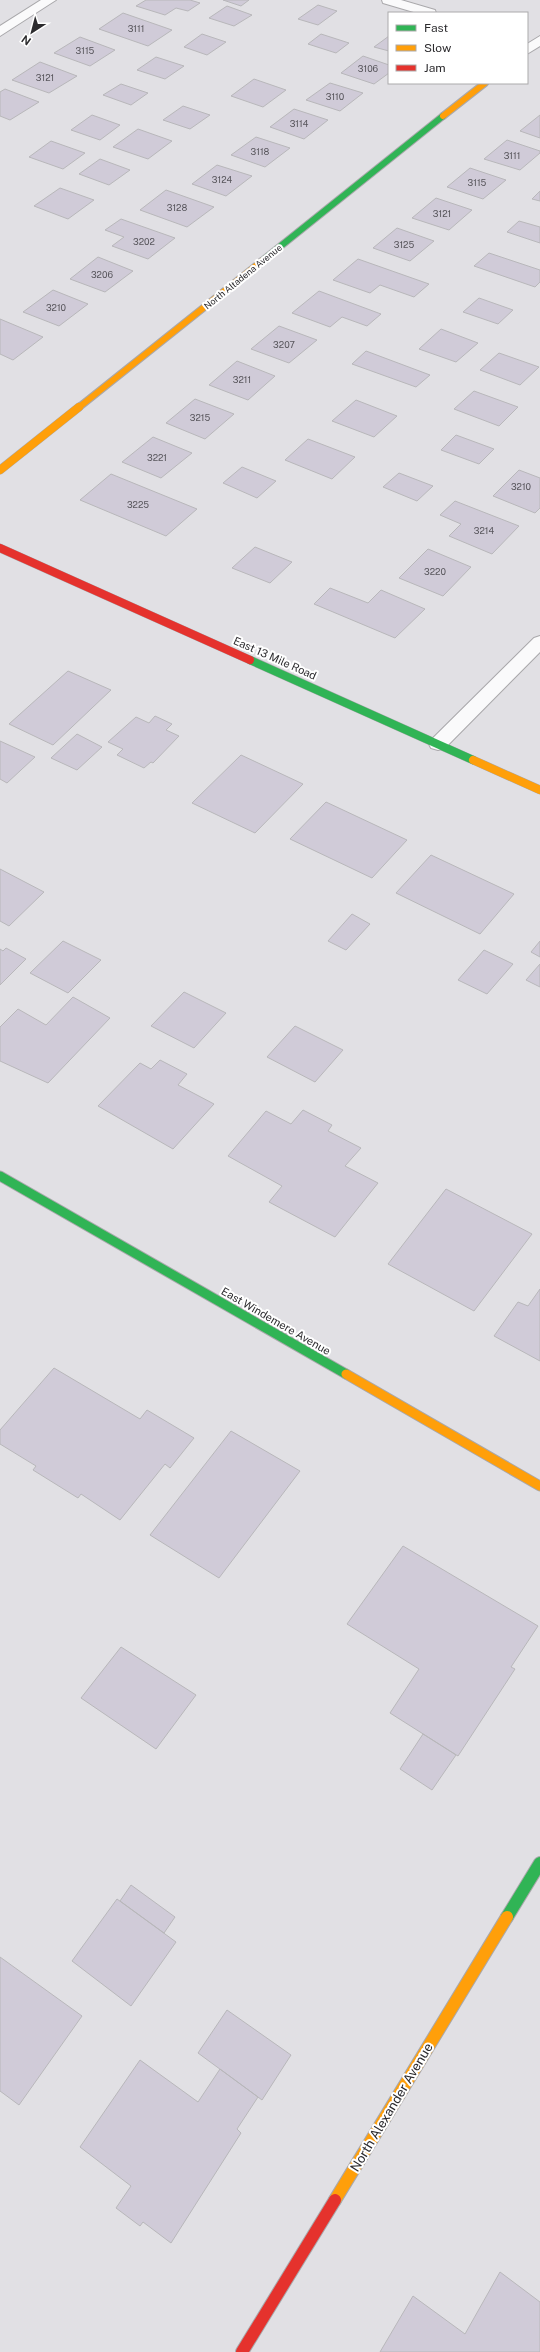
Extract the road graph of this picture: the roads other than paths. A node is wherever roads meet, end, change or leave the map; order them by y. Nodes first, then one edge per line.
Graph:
1 (50, 0) edge
2 (388, 0) edge
3 (427, 12) edge
4 (0, 32) edge
5 (484, 84) edge
6 (0, 470) edge
7 (0, 548) edge
8 (540, 642) edge
9 (438, 744) junction
10 (540, 790) edge
11 (0, 1176) edge
12 (540, 1486) edge
13 (540, 1863) edge
14 (242, 2352) edge

1 - 4 street
2 - 3 street
5 - 6 street, North Altadena Avenue
7 - 9 street, East 13 Mile Road
8 - 9 street
9 - 10 street, East 13 Mile Road
11 - 12 street, East Windemere Avenue
13 - 14 street, North Alexander Avenue

